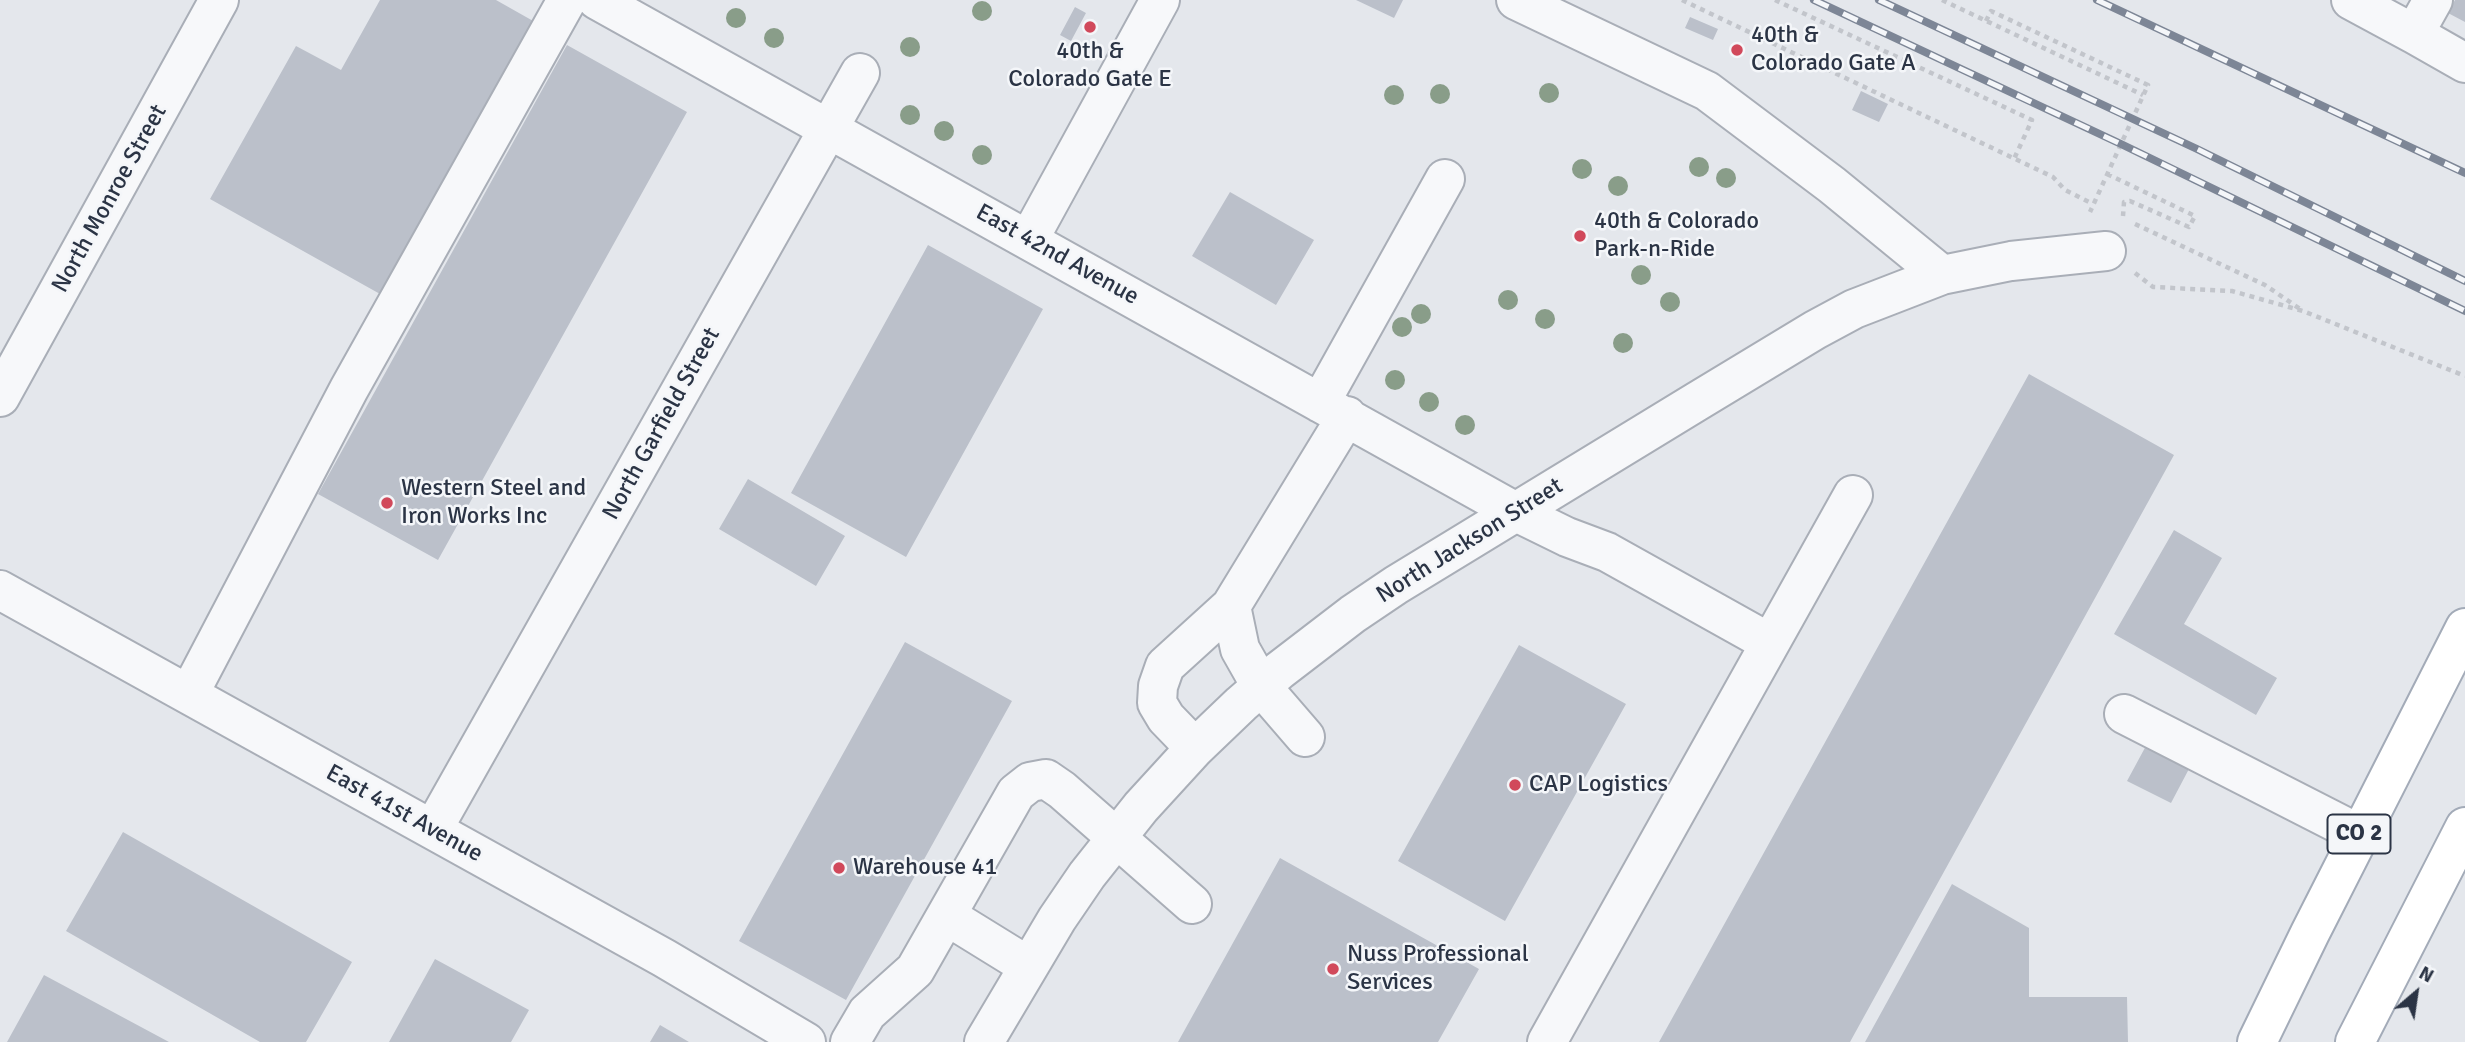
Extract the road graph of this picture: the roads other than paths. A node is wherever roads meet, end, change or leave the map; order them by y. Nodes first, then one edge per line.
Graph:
1 (219, 0) edge
2 (567, 0) edge
3 (597, 0) edge
4 (1160, 0) edge
5 (1516, 0) edge
6 (2351, 0) edge
7 (2433, 0) edge
8 (2414, 34) junction
9 (2465, 63) edge
10 (860, 73) dead end
11 (829, 128) junction
12 (1445, 178) dead end
13 (2115, 235) road end
14 (1029, 239) junction
15 (1942, 275) junction
16 (0, 397) edge
17 (1334, 410) junction
18 (1853, 495) dead end
19 (1516, 512) junction
20 (0, 590) edge
21 (1231, 606) junction
22 (2465, 628) edge
23 (1770, 643) junction
24 (1261, 686) junction
25 (189, 694) junction
26 (2124, 714) dead end
27 (1305, 737) dead end
28 (1195, 748) junction
29 (2465, 827) edge
30 (433, 829) junction
31 (2359, 834) junction
32 (1116, 837) junction
33 (1192, 904) dead end
34 (947, 916) junction
35 (1028, 966) junction
36 (806, 1042) edge
37 (850, 1042) edge
38 (984, 1042) edge
39 (1547, 1042) edge
40 (2257, 1042) edge
41 (2355, 1042) edge

1 - 16 street, North Monroe Street
2 - 25 street
3 - 11 street, East 42nd Avenue
4 - 14 street
5 - 15 street
6 - 8 street
7 - 8 street
8 - 9 street
10 - 11 street, North Garfield Street
11 - 14 street, East 42nd Avenue
11 - 30 street, North Garfield Street
12 - 17 street
13 - 15 street, North Jackson Street
14 - 17 street, East 42nd Avenue
15 - 19 street, North Jackson Street
17 - 19 street, East 42nd Avenue
17 - 21 street
18 - 23 street
19 - 23 street, East 42nd Avenue
19 - 24 street, North Jackson Street
20 - 25 street, East 41st Avenue
21 - 24 street
21 - 28 street
22 - 31 main road, CO 2
23 - 39 street
24 - 27 street
24 - 28 street, North Jackson Street
25 - 30 street, East 41st Avenue
26 - 31 street
28 - 32 street, North Jackson Street
29 - 41 main road
30 - 36 street, East 41st Avenue
31 - 40 main road, CO 2
32 - 33 street
32 - 34 street
32 - 35 street, North Jackson Street
34 - 35 street
34 - 37 street
35 - 38 street, North Jackson Street

